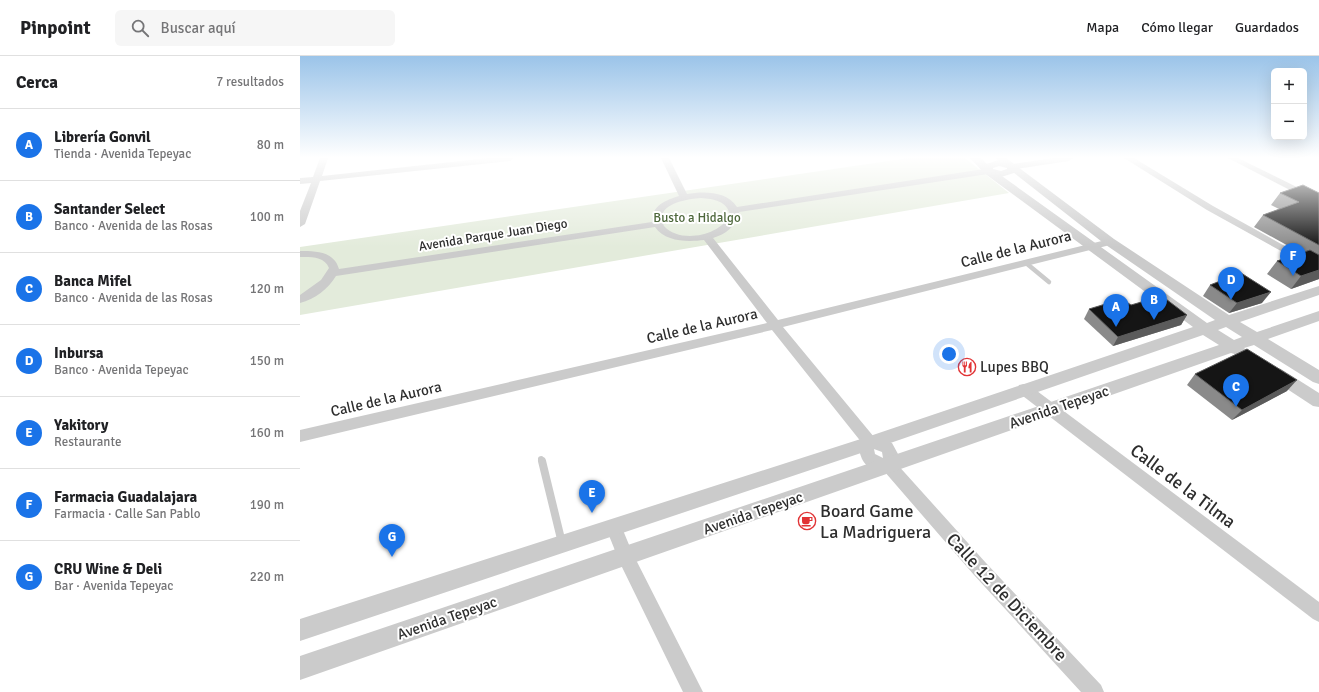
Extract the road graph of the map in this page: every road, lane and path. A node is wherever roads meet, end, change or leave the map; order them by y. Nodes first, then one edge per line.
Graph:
1 (311, 188) edge
2 (679, 188) edge
3 (880, 188) edge
4 (1011, 188) edge
5 (1039, 188) edge
6 (1177, 188) edge
7 (1291, 188) edge
8 (684, 197) junction
9 (1319, 202) edge
10 (303, 208) edge
11 (735, 210) junction
12 (300, 224) edge
13 (657, 224) junction
14 (706, 236) junction
15 (1110, 242) junction
16 (1092, 247) junction
17 (300, 254) edge
18 (1026, 263) junction
19 (1319, 269) edge
20 (332, 273) junction
21 (1049, 282) dead end
22 (1319, 290) edge
23 (300, 299) edge
24 (1319, 316) edge
25 (1227, 321) junction
26 (775, 325) junction
27 (1206, 328) junction
28 (1254, 338) junction
29 (1233, 346) junction
30 (1253, 359) edge
31 (1266, 367) edge
32 (1319, 378) edge
33 (1024, 389) junction
34 (1319, 400) edge
35 (1051, 411) junction
36 (300, 436) edge
37 (870, 443) junction
38 (541, 460) dead end
39 (888, 465) junction
40 (614, 528) junction
41 (562, 545) junction
42 (626, 557) junction
43 (1319, 613) edge
44 (300, 630) edge
45 (300, 668) edge
46 (693, 692) edge
47 (1094, 692) edge

1 - 10 street
2 - 8 street
3 - 11 street
4 - 16 street
5 - 15 street
6 - 19 street
7 - 9 street
8 - 11 street
8 - 13 street
10 - 12 street
11 - 14 street
13 - 14 street
13 - 20 street, Avenida Parque Juan Diego
14 - 26 street
15 - 16 street, Calle de la Aurora
15 - 25 street
16 - 18 street, Calle de la Aurora
16 - 27 street
17 - 20 street
18 - 21 lane
18 - 26 street, Calle de la Aurora
20 - 23 street
22 - 25 street, Avenida Tepeyac
24 - 28 street, Avenida Tepeyac
25 - 27 street, Avenida Tepeyac
25 - 28 street
26 - 36 street, Calle de la Aurora
26 - 37 street
27 - 29 street
27 - 33 street, Avenida Tepeyac
28 - 29 street, Avenida Tepeyac
28 - 32 street
29 - 30 street
29 - 35 street, Avenida Tepeyac
31 - 34 street
33 - 35 street, Calle de la Tilma
33 - 37 street, Avenida Tepeyac
35 - 39 street, Avenida Tepeyac
35 - 43 street, Calle de la Tilma
37 - 39 street
37 - 40 street, Avenida Tepeyac
38 - 41 lane
39 - 42 street, Avenida Tepeyac
39 - 47 street, Calle 12 de Diciembre
40 - 41 street, Avenida Tepeyac
40 - 42 street
41 - 44 street, Avenida Tepeyac
42 - 45 street, Avenida Tepeyac
42 - 46 street

